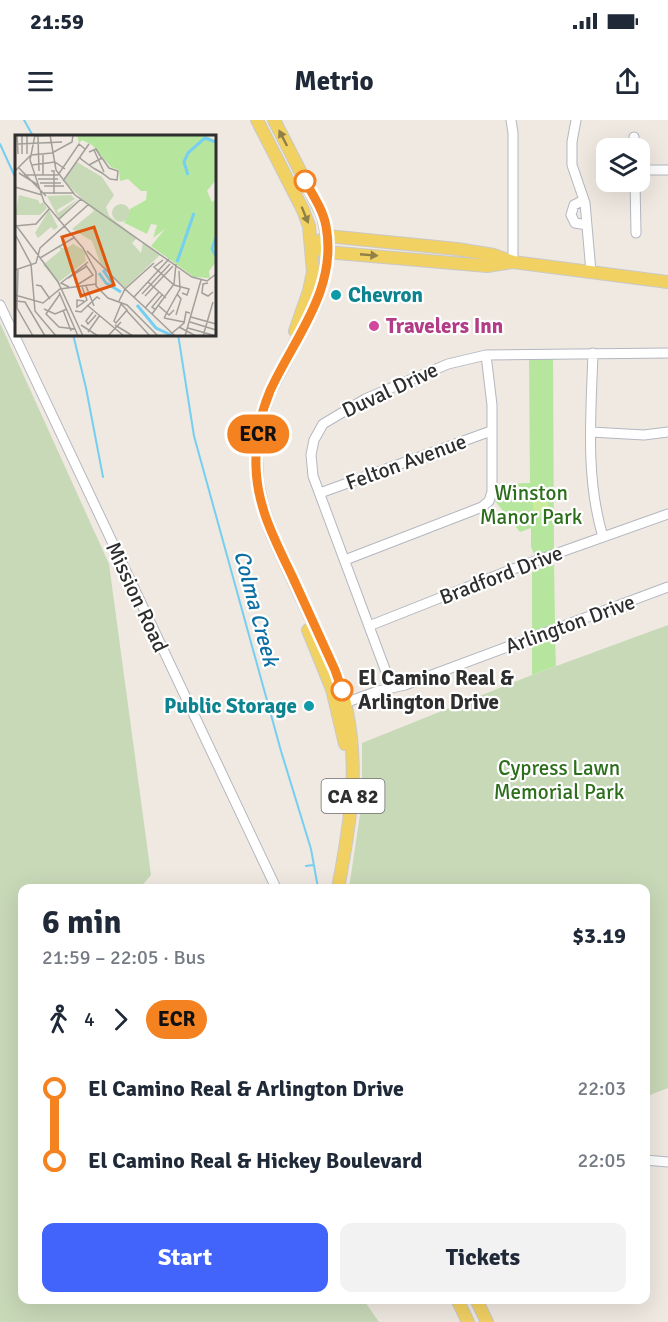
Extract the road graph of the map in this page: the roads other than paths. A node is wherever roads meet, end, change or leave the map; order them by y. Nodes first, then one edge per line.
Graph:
1 (257, 120) edge
2 (274, 120) edge
3 (511, 120) edge
4 (576, 120) edge
5 (650, 170) edge
6 (668, 170) edge
7 (635, 192) edge
8 (584, 200) junction
9 (587, 225) junction
10 (636, 232) dead end
11 (327, 236) junction
12 (312, 246) junction
13 (326, 252) junction
14 (513, 262) junction
15 (591, 272) junction
16 (668, 282) edge
17 (0, 304) edge
18 (15, 336) edge
19 (15, 336) edge
20 (593, 353) junction
21 (668, 353) edge
22 (486, 355) junction
23 (491, 431) junction
24 (591, 432) junction
25 (668, 432) edge
26 (320, 493) junction
27 (668, 514) edge
28 (603, 537) junction
29 (345, 560) junction
30 (668, 587) edge
31 (369, 626) junction
32 (392, 688) junction
33 (341, 704) junction
34 (274, 884) edge
35 (333, 884) edge
36 (339, 884) edge
37 (650, 1160) edge
38 (668, 1162) edge
39 (459, 1304) edge
40 (478, 1304) edge
41 (468, 1322) edge
42 (487, 1322) edge

1 -> 12 main road, CA 82
11 -> 2 main road, CA 82
3 - 14 street
4 - 8 street
5 - 6 street
7 - 10 street
8 - 9 street
8 - 9 street
9 - 15 street
11 - 12 main road
11 - 13 main road, CA 82
11 - 14 main road
12 - 13 main road
12 - 33 main road, CA 82
13 -> 14 main road
13 - 33 main road, CA 82
14 - 15 main road
15 - 16 main road
17 - 18 street, Mission Road
19 - 34 street, Mission Road
20 - 21 street, Duval Drive
20 - 22 street, Duval Drive
20 - 24 street
22 - 23 street
22 - 26 street, Duval Drive
23 - 26 street, Felton Avenue
23 - 29 street
24 - 25 street
24 - 28 street
26 - 29 street, Duval Drive
27 - 28 street, Bradford Drive
28 - 31 street, Bradford Drive
29 - 31 street, Duval Drive
30 - 32 street, Arlington Drive
31 - 32 street, Duval Drive
32 - 33 street, Arlington Drive
33 - 35 main road, CA 82
33 - 36 main road, CA 82
37 - 38 street
39 - 41 main road
40 - 42 main road

